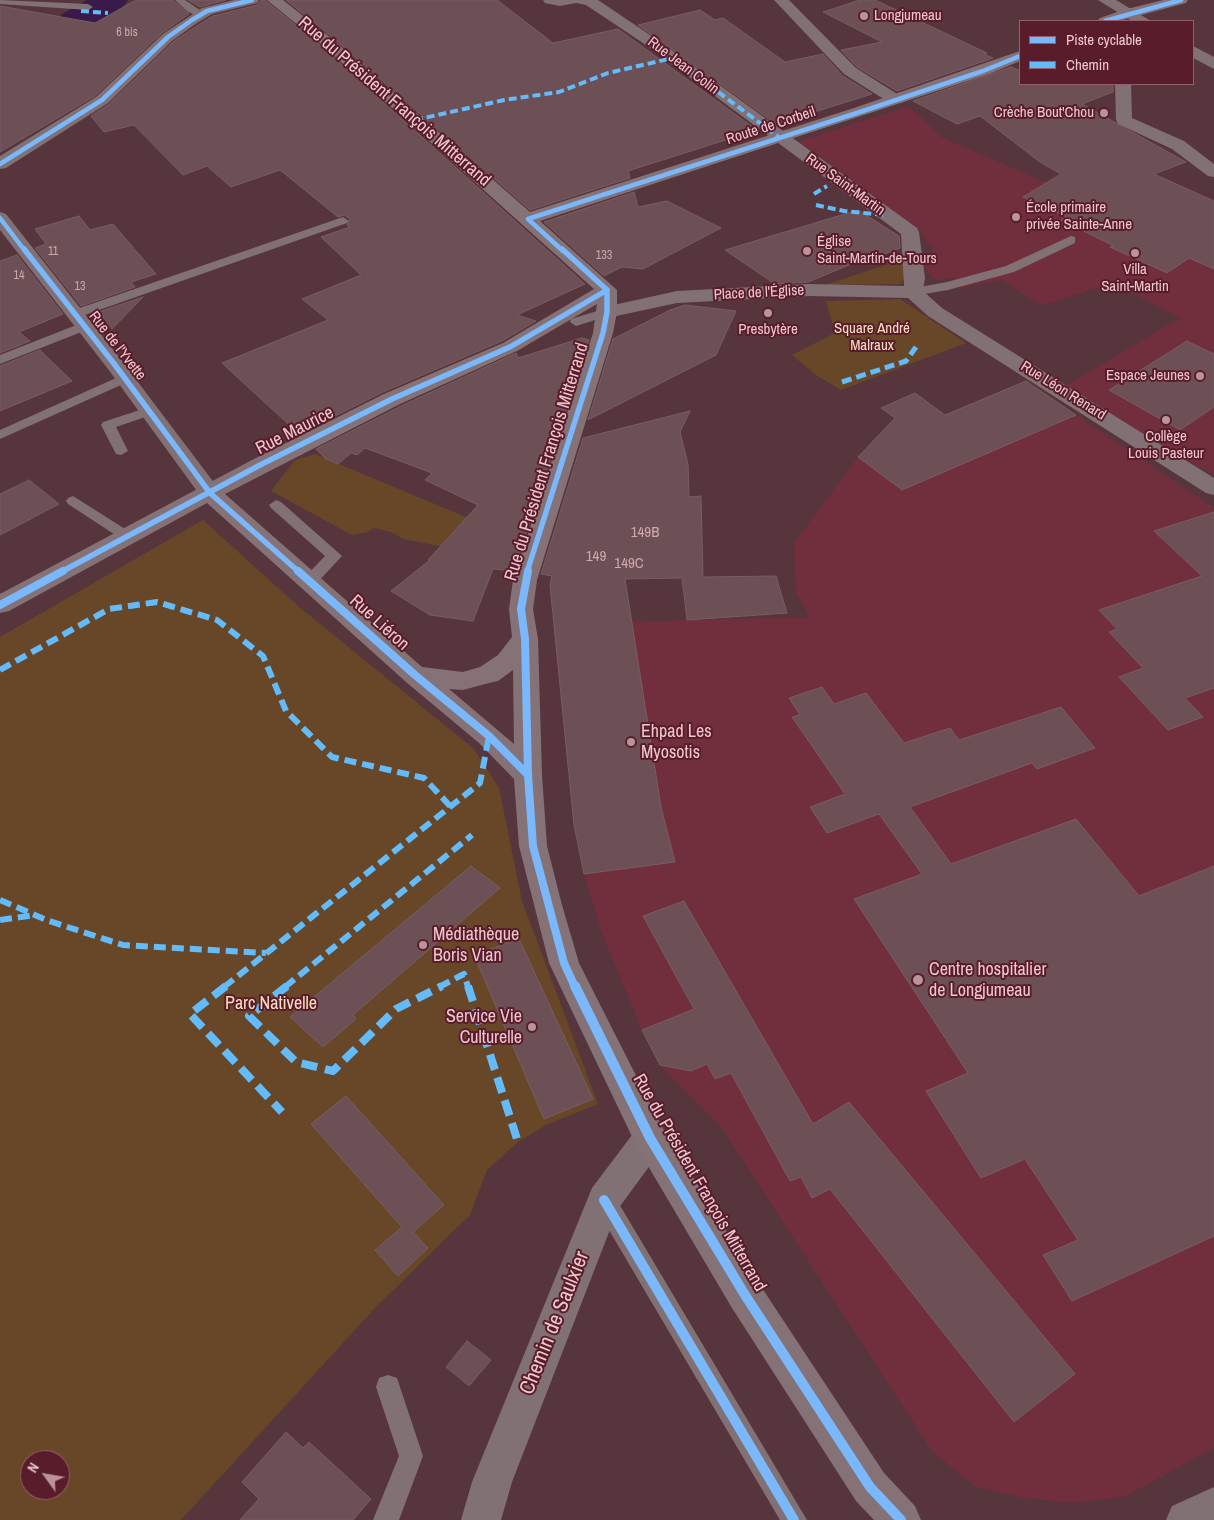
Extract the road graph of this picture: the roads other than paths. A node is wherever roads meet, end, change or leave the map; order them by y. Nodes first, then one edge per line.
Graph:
1 (180, 0) edge
2 (252, 0) edge
3 (274, 0) edge
4 (550, 0) edge
5 (571, 0) edge
6 (582, 0) edge
7 (781, 0) edge
8 (1105, 0) edge
9 (1181, 0) edge
10 (0, 1) edge
11 (88, 7) dead end
12 (1128, 12) junction
13 (200, 14) junction
14 (1108, 20) edge
15 (1141, 20) edge
16 (1194, 52) edge
17 (1019, 56) edge
18 (1214, 64) edge
19 (1123, 85) edge
20 (896, 100) junction
21 (780, 138) junction
22 (0, 164) edge
23 (1214, 172) edge
24 (0, 218) edge
25 (528, 219) junction
26 (343, 221) dead end
27 (1071, 240) dead end
28 (606, 290) junction
29 (914, 292) junction
30 (80, 320) junction
31 (605, 322) junction
32 (540, 329) junction
33 (0, 360) edge
34 (125, 378) junction
35 (149, 411) junction
36 (0, 435) edge
37 (121, 451) dead end
38 (1214, 488) edge
39 (210, 493) junction
40 (73, 501) dead end
41 (276, 505) dead end
42 (128, 537) junction
43 (309, 581) junction
44 (0, 605) edge
45 (525, 639) junction
46 (415, 675) junction
47 (528, 775) junction
48 (650, 1138) junction
49 (604, 1200) junction
50 (388, 1387) dead end
51 (1214, 1507) edge
52 (386, 1520) edge
53 (481, 1520) edge
54 (794, 1520) edge
55 (901, 1520) edge
56 (1186, 1520) edge

1 - 13 lane
2 - 13 street
3 - 25 main road, Rue du Président François Mitterrand
4 - 5 street
6 - 21 street, Rue Jean Colin
7 - 20 street
8 - 12 street
9 - 12 main road
10 - 11 lane
12 - 14 main road
12 - 15 street
13 - 22 street
16 - 18 street
17 - 20 main road, Route de Corbeil
19 - 23 street
20 - 21 main road, Route de Corbeil
21 - 25 main road, Route de Corbeil
21 - 29 street, Rue Saint-Martin
24 - 30 street, Rue de l'Yvette
25 - 28 main road, Rue du Président François Mitterrand
26 - 30 lane
27 - 29 lane
28 - 31 main road, Rue du Président François Mitterrand
28 - 32 main road, Rue Maurice
29 - 31 street, Place de l'Église
29 - 38 street, Rue Léon Renard
30 - 33 lane
30 - 34 street, Rue de l'Yvette
31 - 32 main road, Rue Maurice
31 - 45 main road, Rue du Président François Mitterrand
32 - 39 main road, Rue Maurice
34 - 35 street, Rue de l'Yvette
34 - 36 lane
35 - 37 lane
35 - 39 street, Rue de l'Yvette
39 - 42 main road, Rue Maurice
39 - 43 main road, Rue Liéron
40 - 42 lane
41 - 43 lane
42 - 44 main road, Rue Maurice
43 - 46 main road, Rue Liéron
45 - 46 main road
45 - 47 main road, Rue du Président François Mitterrand
46 - 47 main road, Rue Liéron
47 - 48 main road, Rue du Président François Mitterrand
48 - 49 street, Chemin de Saulxier
48 - 55 main road, Rue du Président François Mitterrand
49 - 53 street, Chemin de Saulxier
49 - 54 lane
50 - 52 lane
51 - 56 street

